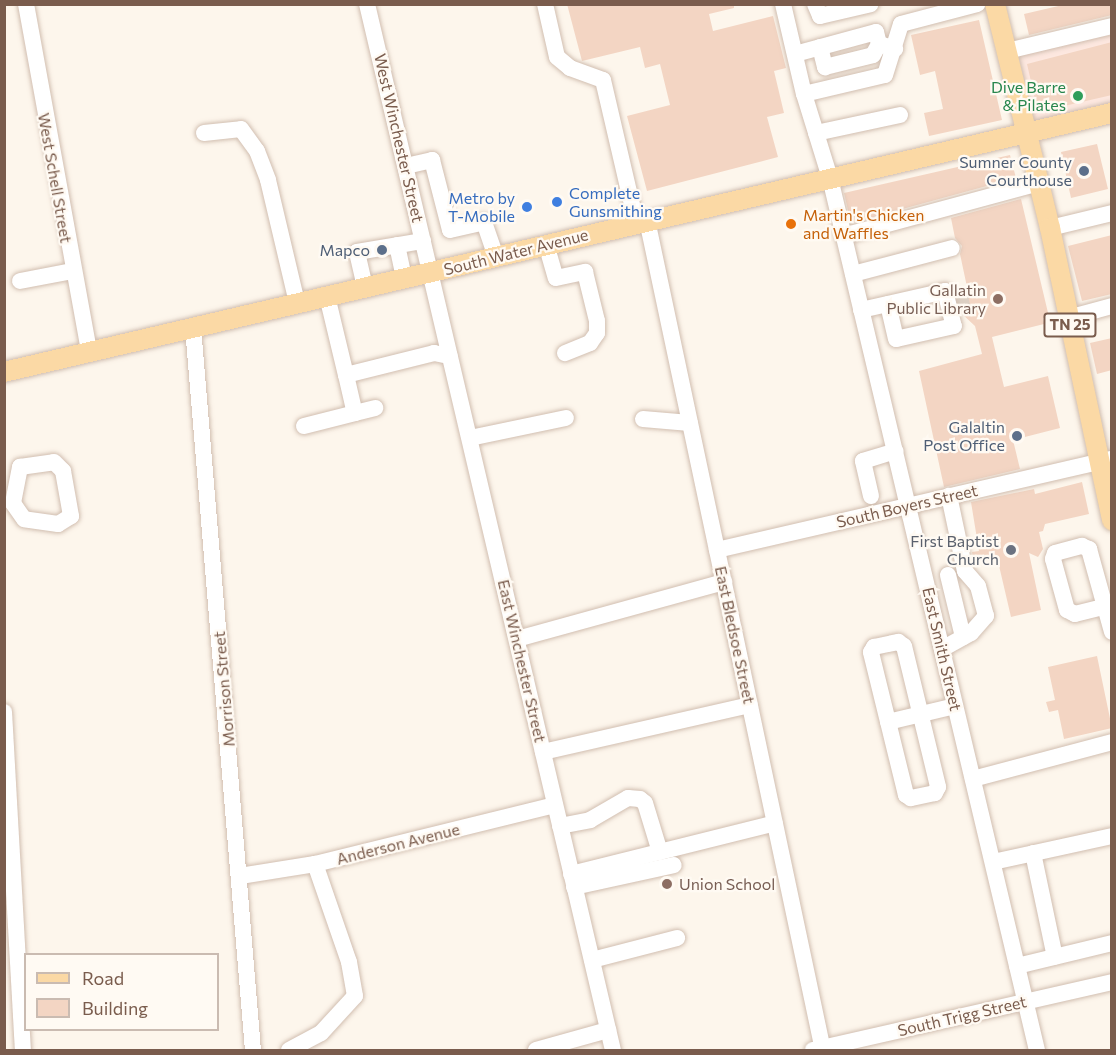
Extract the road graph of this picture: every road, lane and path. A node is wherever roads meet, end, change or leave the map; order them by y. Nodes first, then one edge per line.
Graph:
1 (26, 4) edge
2 (367, 4) edge
3 (545, 4) edge
4 (783, 4) edge
5 (815, 4) edge
6 (871, 4) edge
7 (977, 4) edge
8 (995, 4) edge
9 (1112, 26) edge
10 (895, 49) junction
11 (1006, 51) junction
12 (795, 54) junction
13 (804, 94) junction
14 (900, 115) dead end
15 (1111, 116) edge
16 (204, 133) dead end
17 (1027, 133) junction
18 (816, 134) junction
19 (406, 166) junction
20 (830, 178) junction
21 (1039, 183) junction
22 (445, 208) junction
23 (1112, 213) edge
24 (417, 215) junction
25 (641, 221) junction
26 (1050, 228) junction
27 (843, 236) junction
28 (423, 241) junction
29 (546, 244) junction
30 (397, 245) junction
31 (952, 248) dead end
32 (496, 256) junction
33 (73, 271) junction
34 (431, 272) junction
35 (853, 274) junction
36 (404, 278) junction
37 (20, 281) dead end
38 (365, 287) junction
39 (327, 296) junction
40 (297, 303) junction
41 (888, 304) junction
42 (1112, 306) edge
43 (861, 310) junction
44 (1068, 318) junction
45 (193, 327) junction
46 (444, 350) junction
47 (89, 351) junction
48 (565, 352) dead end
49 (4, 372) edge
50 (346, 375) junction
51 (375, 408) dead end
52 (355, 413) junction
53 (566, 418) dead end
54 (643, 419) dead end
55 (690, 423) junction
56 (304, 426) dead end
57 (470, 438) junction
58 (895, 451) junction
59 (1105, 460) edge
60 (871, 496) dead end
61 (949, 496) junction
62 (908, 506) junction
63 (1112, 520) edge
64 (717, 550) junction
65 (965, 571) junction
66 (948, 575) junction
67 (926, 580) junction
68 (724, 582) junction
69 (1103, 607) dead end
70 (1112, 632) edge
71 (963, 637) junction
72 (517, 639) junction
73 (942, 650) junction
74 (750, 705) junction
75 (955, 706) junction
76 (4, 712) edge
77 (921, 714) junction
78 (888, 722) junction
79 (1112, 742) edge
80 (543, 752) junction
81 (973, 779) junction
82 (555, 805) junction
83 (775, 823) junction
84 (560, 826) junction
85 (1112, 836) edge
86 (660, 852) junction
87 (1034, 853) junction
88 (993, 862) junction
89 (315, 864) junction
90 (674, 865) dead end
91 (240, 876) junction
92 (573, 880) junction
93 (677, 938) dead end
94 (1112, 943) edge
95 (1056, 957) junction
96 (592, 960) junction
97 (1017, 966) junction
98 (1112, 982) edge
99 (1026, 1001) junction
100 (608, 1030) junction
101 (23, 1050) edge
102 (253, 1050) edge
103 (289, 1050) edge
104 (536, 1050) edge
105 (614, 1050) edge
106 (819, 1050) edge
107 (1037, 1050) edge

1 - 33 street, West Schell Street
2 - 19 street, West Winchester Street
3 - 25 street, East Bledsoe Street
4 - 12 street, East Smith Street
5 - 6 street
7 - 10 street
8 - 11 main road, TN 25
9 - 11 street
10 - 12 street
10 - 13 street
11 - 17 main road, TN 25
12 - 13 street, East Smith Street
13 - 18 street, East Smith Street
14 - 18 street
15 - 17 main road, South Water Avenue
16 - 40 street
17 - 20 main road, South Water Avenue
17 - 21 main road, TN 25
18 - 20 street, East Smith Street
19 - 22 street
19 - 24 street, West Winchester Street
20 - 25 main road, South Water Avenue
20 - 27 street, East Smith Street
21 - 26 main road, TN 25
21 - 27 street
22 - 24 street
22 - 32 street
23 - 26 street
24 - 28 street, West Winchester Street
25 - 29 main road, South Water Avenue
25 - 55 street, East Bledsoe Street
26 - 44 main road, TN 25
27 - 35 street, East Smith Street
28 - 30 street
28 - 34 street, West Winchester Street
29 - 32 main road, South Water Avenue
29 - 48 street
30 - 36 street
30 - 38 street
31 - 35 street
32 - 34 main road, South Water Avenue
33 - 37 street
33 - 47 street, West Schell Street
34 - 36 main road, South Water Avenue
34 - 46 street, East Winchester Street
35 - 43 street, East Smith Street
36 - 38 main road, South Water Avenue
38 - 39 main road, South Water Avenue
39 - 40 main road, South Water Avenue
39 - 50 street
40 - 45 main road, South Water Avenue
41 - 41 street
41 - 43 street
42 - 44 street
43 - 58 street, East Smith Street
44 - 59 main road, TN 25
45 - 47 main road, South Water Avenue
45 - 91 street, Morrison Street
46 - 50 street
46 - 57 street, East Winchester Street
47 - 49 main road, South Water Avenue
50 - 52 street
51 - 52 street
52 - 56 street
53 - 57 street
54 - 55 street
55 - 64 street, East Bledsoe Street
57 - 72 street, East Winchester Street
58 - 60 street
58 - 62 street, East Smith Street
59 - 61 street, South Boyers Street
59 - 63 main road, TN 25
61 - 62 street, South Boyers Street
61 - 65 street
62 - 64 street, South Boyers Street
62 - 67 street, East Smith Street
64 - 68 street, East Bledsoe Street
65 - 66 street
65 - 71 street
66 - 67 street
66 - 71 street
67 - 73 street, East Smith Street
68 - 72 street
68 - 74 street, East Bledsoe Street
69 - 70 street
71 - 73 street
72 - 80 street, East Winchester Street
73 - 75 street, East Smith Street
74 - 80 street
74 - 83 street, East Bledsoe Street
75 - 77 street
75 - 81 street, East Smith Street
76 - 101 street
77 - 78 street
77 - 78 street
77 - 78 street
79 - 81 street
80 - 82 street, East Winchester Street
81 - 88 street, East Smith Street
82 - 84 street, East Winchester Street
82 - 89 street, Anderson Avenue
83 - 86 street
83 - 106 street, East Bledsoe Street
84 - 86 street
84 - 92 street, East Winchester Street
85 - 87 street
86 - 92 street
87 - 88 street
87 - 95 street
88 - 97 street, East Smith Street
89 - 91 street, Anderson Avenue
89 - 103 street
90 - 92 street
91 - 102 street, Morrison Street
92 - 96 street, East Winchester Street
93 - 96 street
94 - 95 street
95 - 97 street
96 - 100 street, East Winchester Street
97 - 99 street, East Smith Street
98 - 99 street, South Trigg Street
99 - 106 street, South Trigg Street
99 - 107 street, East Smith Street
100 - 104 street
100 - 105 street, East Winchester Street

